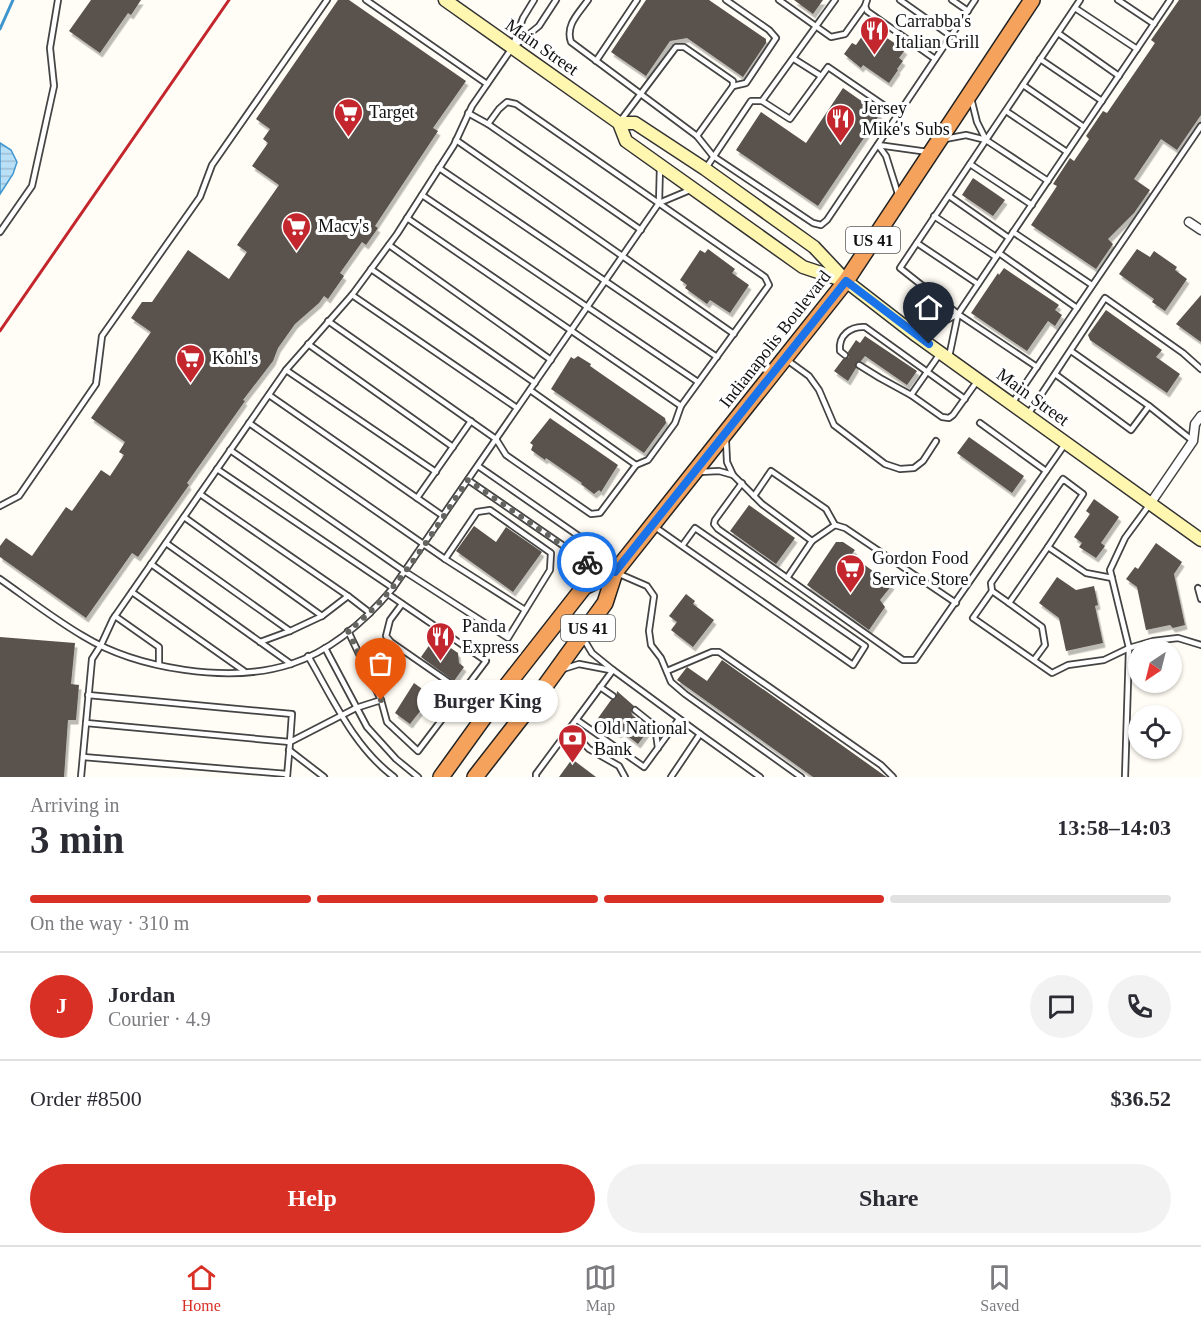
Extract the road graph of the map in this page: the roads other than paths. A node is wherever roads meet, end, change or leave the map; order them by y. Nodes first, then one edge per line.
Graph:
1 (58, 0) edge
2 (327, 0) edge
3 (366, 0) edge
4 (445, 0) edge
5 (534, 0) edge
6 (556, 0) edge
7 (588, 0) edge
8 (637, 0) edge
9 (726, 0) edge
10 (779, 0) edge
11 (835, 0) edge
12 (867, 0) edge
13 (900, 0) edge
14 (952, 0) edge
15 (975, 0) edge
16 (1032, 0) edge
17 (1080, 0) edge
18 (1118, 0) edge
19 (1168, 1) edge
20 (865, 6) junction
21 (1075, 8) junction
22 (968, 11) junction
23 (1154, 24) junction
24 (816, 27) junction
25 (1058, 33) junction
26 (951, 36) junction
27 (512, 48) junction
28 (1137, 50) junction
29 (794, 59) junction
30 (935, 59) junction
31 (1041, 59) junction
32 (596, 60) junction
33 (821, 76) junction
34 (1119, 76) junction
35 (487, 84) junction
36 (1023, 85) junction
37 (734, 86) junction
38 (970, 93) junction
39 (640, 95) junction
40 (762, 101) junction
41 (1102, 101) junction
42 (1006, 111) junction
43 (468, 113) junction
44 (898, 115) junction
45 (619, 123) junction
46 (488, 124) junction
47 (1201, 126) edge
48 (1084, 127) junction
49 (697, 136) junction
50 (456, 140) junction
51 (986, 140) junction
52 (878, 145) junction
53 (935, 147) junction
54 (1067, 152) junction
55 (713, 156) junction
56 (970, 164) junction
57 (660, 166) junction
58 (439, 168) junction
59 (705, 169) junction
60 (1047, 181) junction
61 (692, 189) junction
62 (422, 195) junction
63 (949, 196) junction
64 (900, 199) junction
65 (659, 203) junction
66 (1032, 204) junction
67 (934, 216) junction
68 (407, 218) junction
69 (1190, 222) dead end
70 (641, 230) junction
71 (1201, 230) edge
72 (0, 232) edge
73 (1013, 232) junction
74 (1009, 238) junction
75 (916, 243) junction
76 (389, 245) junction
77 (998, 255) junction
78 (622, 256) junction
79 (370, 270) junction
80 (846, 281) junction
81 (604, 282) junction
82 (978, 284) junction
83 (1092, 285) junction
84 (352, 295) junction
85 (587, 307) junction
86 (1077, 308) junction
87 (958, 314) junction
88 (328, 321) junction
89 (571, 330) junction
90 (734, 334) junction
91 (917, 336) junction
92 (308, 344) junction
93 (1071, 351) junction
94 (845, 356) dead end
95 (945, 356) junction
96 (717, 357) junction
97 (785, 358) junction
98 (551, 360) junction
99 (859, 365) dead end
100 (1037, 367) junction
101 (1201, 369) edge
102 (286, 370) junction
103 (927, 372) junction
104 (1055, 374) junction
105 (978, 380) junction
106 (698, 382) junction
107 (535, 383) junction
108 (530, 390) junction
109 (269, 395) junction
110 (911, 395) junction
111 (965, 399) junction
112 (1011, 404) junction
113 (681, 406) junction
114 (1149, 406) junction
115 (517, 408) junction
116 (1027, 415) junction
117 (1201, 416) edge
118 (471, 421) junction
119 (249, 423) junction
120 (980, 423) dead end
121 (726, 432) junction
122 (496, 439) junction
123 (1197, 440) edge
124 (936, 441) dead end
125 (1066, 443) junction
126 (453, 447) junction
127 (230, 450) junction
128 (636, 465) junction
129 (477, 466) junction
130 (217, 470) junction
131 (1046, 471) junction
132 (436, 472) junction
133 (693, 474) junction
134 (733, 475) junction
135 (468, 480) junction
136 (742, 483) junction
137 (200, 494) junction
138 (754, 496) junction
139 (417, 498) junction
140 (1150, 504) junction
141 (0, 506) edge
142 (443, 516) junction
143 (184, 517) junction
144 (653, 525) junction
145 (835, 525) junction
146 (1201, 540) edge
147 (812, 541) junction
148 (166, 543) junction
149 (423, 544) junction
150 (682, 546) junction
151 (1047, 546) junction
152 (446, 559) junction
153 (151, 564) junction
154 (404, 571) junction
155 (615, 572) junction
156 (787, 578) junction
157 (1112, 578) junction
158 (0, 579) edge
159 (393, 588) junction
160 (1201, 590) edge
161 (992, 591) junction
162 (132, 592) junction
163 (388, 594) junction
164 (348, 596) junction
165 (1201, 598) edge
166 (956, 603) junction
167 (1009, 603) junction
168 (402, 604) junction
169 (525, 610) junction
170 (370, 613) junction
171 (115, 616) junction
172 (322, 616) junction
173 (290, 631) junction
174 (348, 631) junction
175 (582, 637) junction
176 (1182, 639) edge
177 (260, 642) junction
178 (1128, 644) edge
179 (101, 645) junction
180 (1201, 645) edge
181 (325, 648) junction
182 (1128, 648) edge
183 (308, 656) junction
184 (1034, 660) junction
185 (291, 664) junction
186 (159, 665) junction
187 (613, 670) junction
188 (244, 671) junction
189 (556, 671) junction
190 (667, 671) junction
191 (1128, 680) edge
192 (600, 687) junction
193 (463, 692) junction
194 (88, 694) junction
195 (614, 696) dead end
196 (381, 700) junction
197 (356, 708) junction
198 (635, 710) dead end
199 (342, 715) junction
200 (679, 719) junction
201 (577, 720) junction
202 (86, 723) junction
203 (570, 729) junction
204 (700, 734) junction
205 (290, 742) junction
206 (658, 748) junction
207 (289, 750) junction
208 (83, 757) junction
209 (287, 776) edge
210 (81, 777) edge
211 (324, 777) edge
212 (394, 777) edge
213 (418, 777) edge
214 (441, 777) edge
215 (475, 777) edge
216 (536, 777) edge
217 (625, 777) edge
218 (671, 777) edge
219 (760, 777) edge
220 (801, 777) edge
221 (893, 777) edge
222 (1125, 777) edge

1 - 72 lane
2 - 141 lane
3 - 35 lane
4 - 27 street, Main Street
5 - 27 lane
6 - 27 lane
7 - 32 lane
8 - 32 lane
9 - 37 lane
10 - 24 lane
11 - 24 lane
12 - 20 lane
13 - 26 lane
14 - 22 lane
15 - 22 lane
16 - 38 highway, Indianapolis Boulevard / US 41
17 - 21 lane
18 - 23 lane
19 - 23 lane
20 - 24 lane
20 - 30 lane
21 - 25 lane
21 - 28 lane
22 - 26 lane
23 - 28 lane
24 - 29 lane
25 - 31 lane
25 - 34 lane
26 - 30 lane
27 - 35 lane
27 - 45 street, Main Street
28 - 34 lane
29 - 33 lane
29 - 40 lane
30 - 44 lane
31 - 36 lane
31 - 41 lane
32 - 39 lane
33 - 40 lane
33 - 44 lane
34 - 41 lane
35 - 43 lane
36 - 42 lane
36 - 48 lane
37 - 39 lane
37 - 49 lane
38 - 51 lane
38 - 53 highway, Indianapolis Boulevard / US 41
39 - 45 lane
39 - 49 lane
40 - 55 lane
41 - 48 lane
42 - 51 lane
42 - 54 lane
43 - 46 lane
43 - 50 lane
44 - 52 lane
45 - 57 street, Main Street
45 - 59 street, Main Street
46 - 65 lane
46 - 70 lane
47 - 83 lane
48 - 54 lane
49 - 55 lane
50 - 58 lane
50 - 78 lane
51 - 53 lane
51 - 56 lane
51 - 60 lane
52 - 53 lane
52 - 55 lane
52 - 64 lane
53 - 64 highway, Indianapolis Boulevard / US 41
54 - 60 lane
55 - 59 lane
56 - 63 lane
56 - 66 lane
57 - 61 street, Main Street
57 - 65 lane
58 - 62 lane
58 - 81 lane
59 - 80 street, Main Street
60 - 66 lane
61 - 65 lane
61 - 80 street, Main Street
62 - 68 lane
62 - 85 lane
63 - 67 lane
63 - 74 lane
64 - 80 highway, Indianapolis Boulevard / US 41
65 - 70 lane
65 - 90 lane
66 - 73 lane
67 - 75 lane
67 - 77 lane
68 - 76 lane
68 - 89 lane
69 - 71 street
70 - 78 lane
73 - 74 lane
73 - 83 lane
74 - 77 lane
75 - 82 lane
75 - 87 lane
76 - 79 lane
76 - 98 lane
77 - 82 lane
77 - 86 lane
78 - 81 lane
78 - 90 lane
79 - 84 lane
79 - 107 lane
80 - 91 street, Main Street
80 - 97 highway, Indianapolis Boulevard / US 41
81 - 85 lane
81 - 96 lane
82 - 87 lane
83 - 86 lane
84 - 88 lane
84 - 115 lane
85 - 89 lane
85 - 106 lane
86 - 100 lane
87 - 91 lane
87 - 95 lane
87 - 100 lane
88 - 92 lane
88 - 118 lane
89 - 98 lane
89 - 113 lane
90 - 96 lane
91 - 95 street, Main Street
92 - 102 lane
92 - 126 lane
93 - 101 lane
93 - 104 lane
93 - 114 lane
94 - 103 lane
95 - 103 lane
95 - 105 street, Main Street
96 - 106 lane
97 - 121 highway, Indianapolis Boulevard / US 41
97 - 124 lane
98 - 107 lane
99 - 110 lane
100 - 112 lane
102 - 109 lane
102 - 132 lane
103 - 110 lane
103 - 111 lane
104 - 114 lane
104 - 116 lane
105 - 111 lane
105 - 112 street, Main Street
106 - 113 lane
107 - 108 lane
108 - 115 lane
108 - 128 lane
109 - 119 lane
109 - 139 lane
110 - 111 lane
112 - 116 street, Main Street
113 - 128 lane
114 - 123 lane
115 - 122 lane
116 - 125 street, Main Street
117 - 123 street
118 - 122 lane
118 - 126 lane
119 - 127 lane
119 - 149 lane
120 - 131 lane
121 - 133 highway, Indianapolis Boulevard / US 41
121 - 134 lane
122 - 128 lane
122 - 129 lane
123 - 140 street
125 - 131 lane
125 - 140 street, Main Street
126 - 132 lane
127 - 130 lane
127 - 154 lane
129 - 135 lane
129 - 155 lane
130 - 137 lane
130 - 159 lane
131 - 166 lane
132 - 139 lane
133 - 134 lane
133 - 144 highway, Indianapolis Boulevard / US 41
134 - 136 lane
135 - 142 lane
135 - 155 lane
136 - 138 lane
136 - 156 lane
137 - 143 lane
137 - 164 lane
138 - 145 lane
138 - 147 lane
139 - 142 lane
140 - 146 street, Main Street
140 - 157 lane
142 - 149 lane
143 - 148 lane
143 - 172 lane
144 - 150 lane
144 - 155 highway, Indianapolis Boulevard / US 41
145 - 147 lane
145 - 166 lane
147 - 156 lane
148 - 153 lane
148 - 173 lane
149 - 152 lane
149 - 154 lane
150 - 150 lane
151 - 157 lane
151 - 161 lane
151 - 167 lane
152 - 169 lane
152 - 169 lane
153 - 162 lane
153 - 177 lane
154 - 159 lane
154 - 169 lane
155 - 175 highway, Indianapolis Boulevard / US 41
155 - 190 lane
155 - 214 highway, Indianapolis Boulevard / US 41
156 - 166 lane
157 - 178 lane
158 - 179 lane
159 - 163 lane
160 - 165 lane
161 - 167 lane
161 - 184 lane
162 - 171 lane
162 - 188 lane
163 - 168 lane
163 - 170 lane
164 - 170 lane
164 - 172 lane
167 - 184 lane
168 - 193 lane
168 - 193 lane
170 - 174 lane
171 - 179 lane
171 - 186 lane
172 - 173 lane
173 - 177 lane
174 - 181 lane
174 - 196 lane
175 - 187 lane
175 - 189 highway, Indianapolis Boulevard / US 41
176 - 180 lane
177 - 185 lane
179 - 186 lane
179 - 194 lane
181 - 183 lane
181 - 197 lane
182 - 184 lane
183 - 185 lane
183 - 199 lane
185 - 188 lane
186 - 188 lane
187 - 189 lane
187 - 192 lane
187 - 200 lane
189 - 215 highway, Indianapolis Boulevard / US 41
190 - 220 lane
190 - 221 lane
191 - 222 lane
192 - 195 lane
192 - 201 lane
193 - 196 lane
194 - 202 lane
194 - 205 lane
196 - 197 lane
197 - 199 lane
197 - 213 lane
198 - 206 lane
199 - 205 lane
199 - 212 lane
200 - 204 lane
200 - 206 lane
201 - 203 lane
201 - 206 lane
202 - 205 lane
202 - 208 lane
203 - 216 lane
203 - 217 lane
204 - 218 lane
204 - 219 lane
205 - 207 lane
207 - 209 lane
207 - 211 lane
208 - 209 lane
208 - 210 lane

